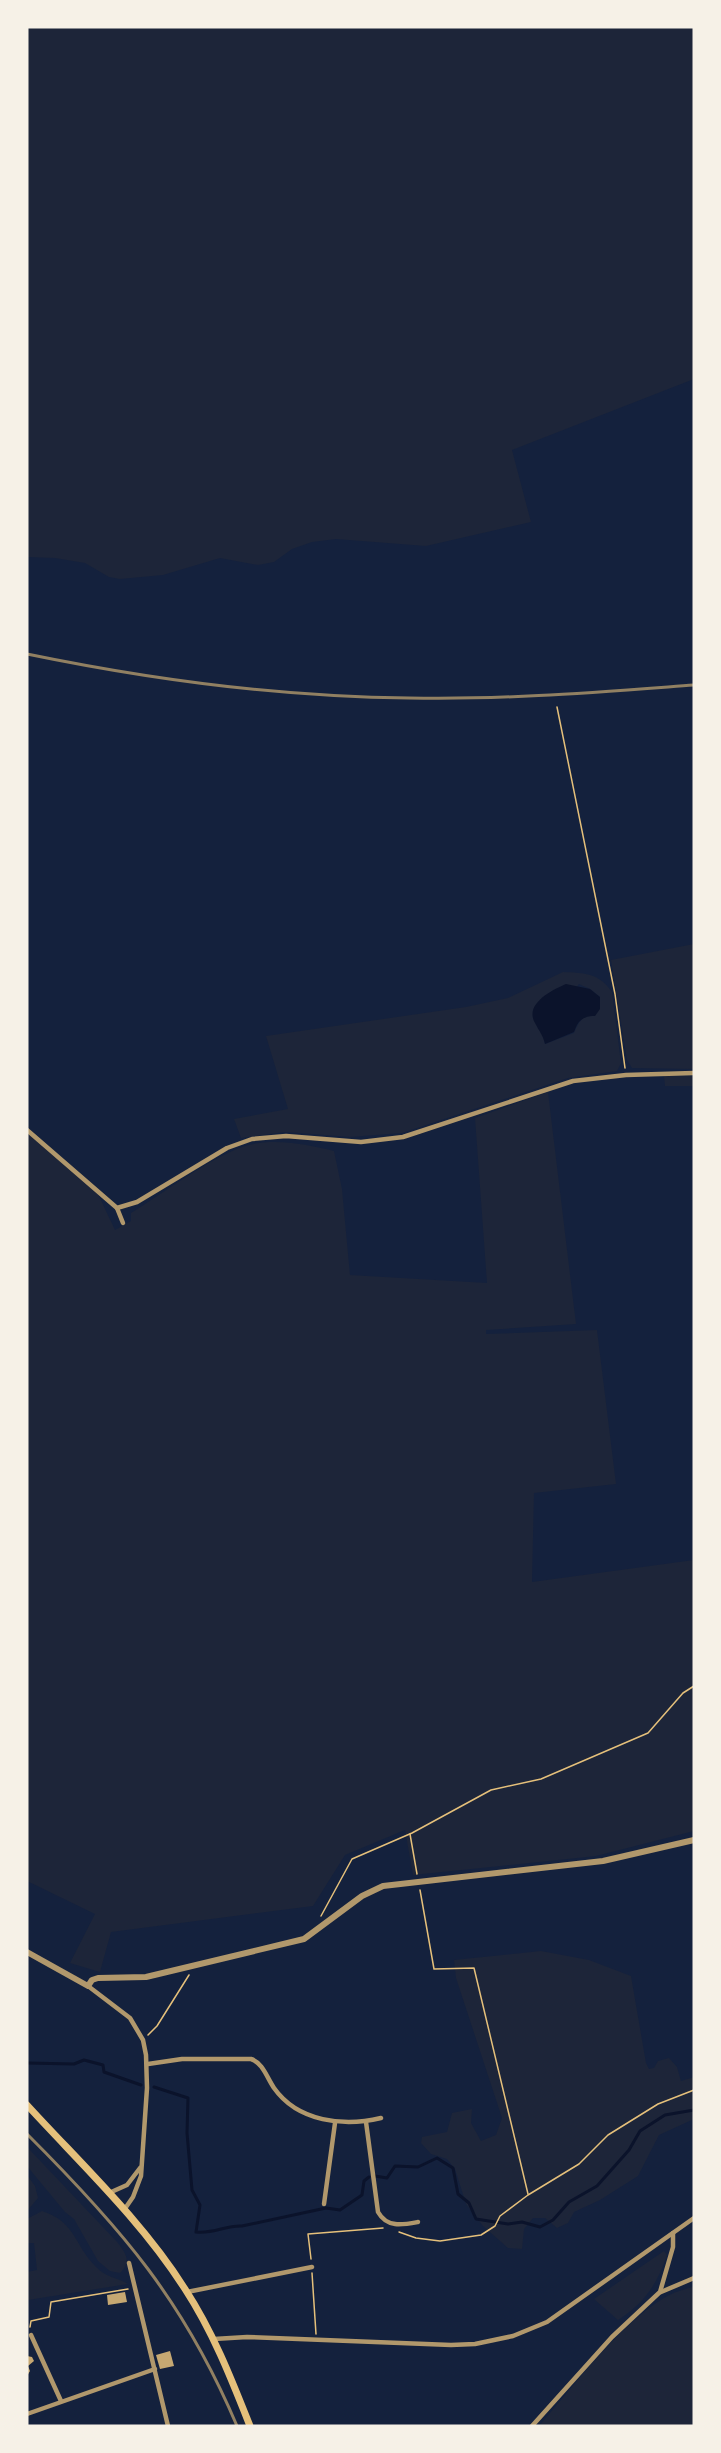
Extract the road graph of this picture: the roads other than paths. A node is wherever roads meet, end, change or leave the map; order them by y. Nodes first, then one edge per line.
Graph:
1 (694, 1072) edge
2 (27, 1130) edge
3 (117, 1208) junction
4 (123, 1223) dead end
5 (694, 1840) edge
6 (27, 1953) edge
7 (88, 1986) junction
8 (148, 2064) junction
9 (27, 2105) edge
10 (381, 2118) dead end
11 (366, 2122) junction
12 (335, 2123) junction
13 (140, 2168) junction
14 (107, 2193) junction
15 (324, 2204) dead end
16 (124, 2210) junction
17 (694, 2218) edge
18 (418, 2222) dead end
19 (673, 2233) junction
20 (129, 2263) dead end
21 (312, 2267) road end
22 (694, 2278) edge
23 (187, 2292) junction
24 (660, 2292) junction
25 (31, 2335) dead end
26 (214, 2339) junction
27 (155, 2369) junction
28 (61, 2401) junction
29 (27, 2414) edge
30 (168, 2426) edge
31 (250, 2426) edge
32 (532, 2426) edge

1 - 3 street
2 - 3 street
3 - 4 street
5 - 7 street
6 - 7 street
7 - 8 street
8 - 12 street
8 - 13 street
9 - 14 main road
10 - 11 street
11 - 12 street
11 - 18 street
12 - 15 street
13 - 14 street
13 - 16 street
14 - 16 main road
16 - 23 main road
17 - 19 street
19 - 24 street
19 - 26 street
20 - 27 street
21 - 23 street
22 - 24 street
23 - 26 main road
24 - 32 street
25 - 28 street
26 - 31 main road
27 - 28 street
27 - 30 street
28 - 29 street

